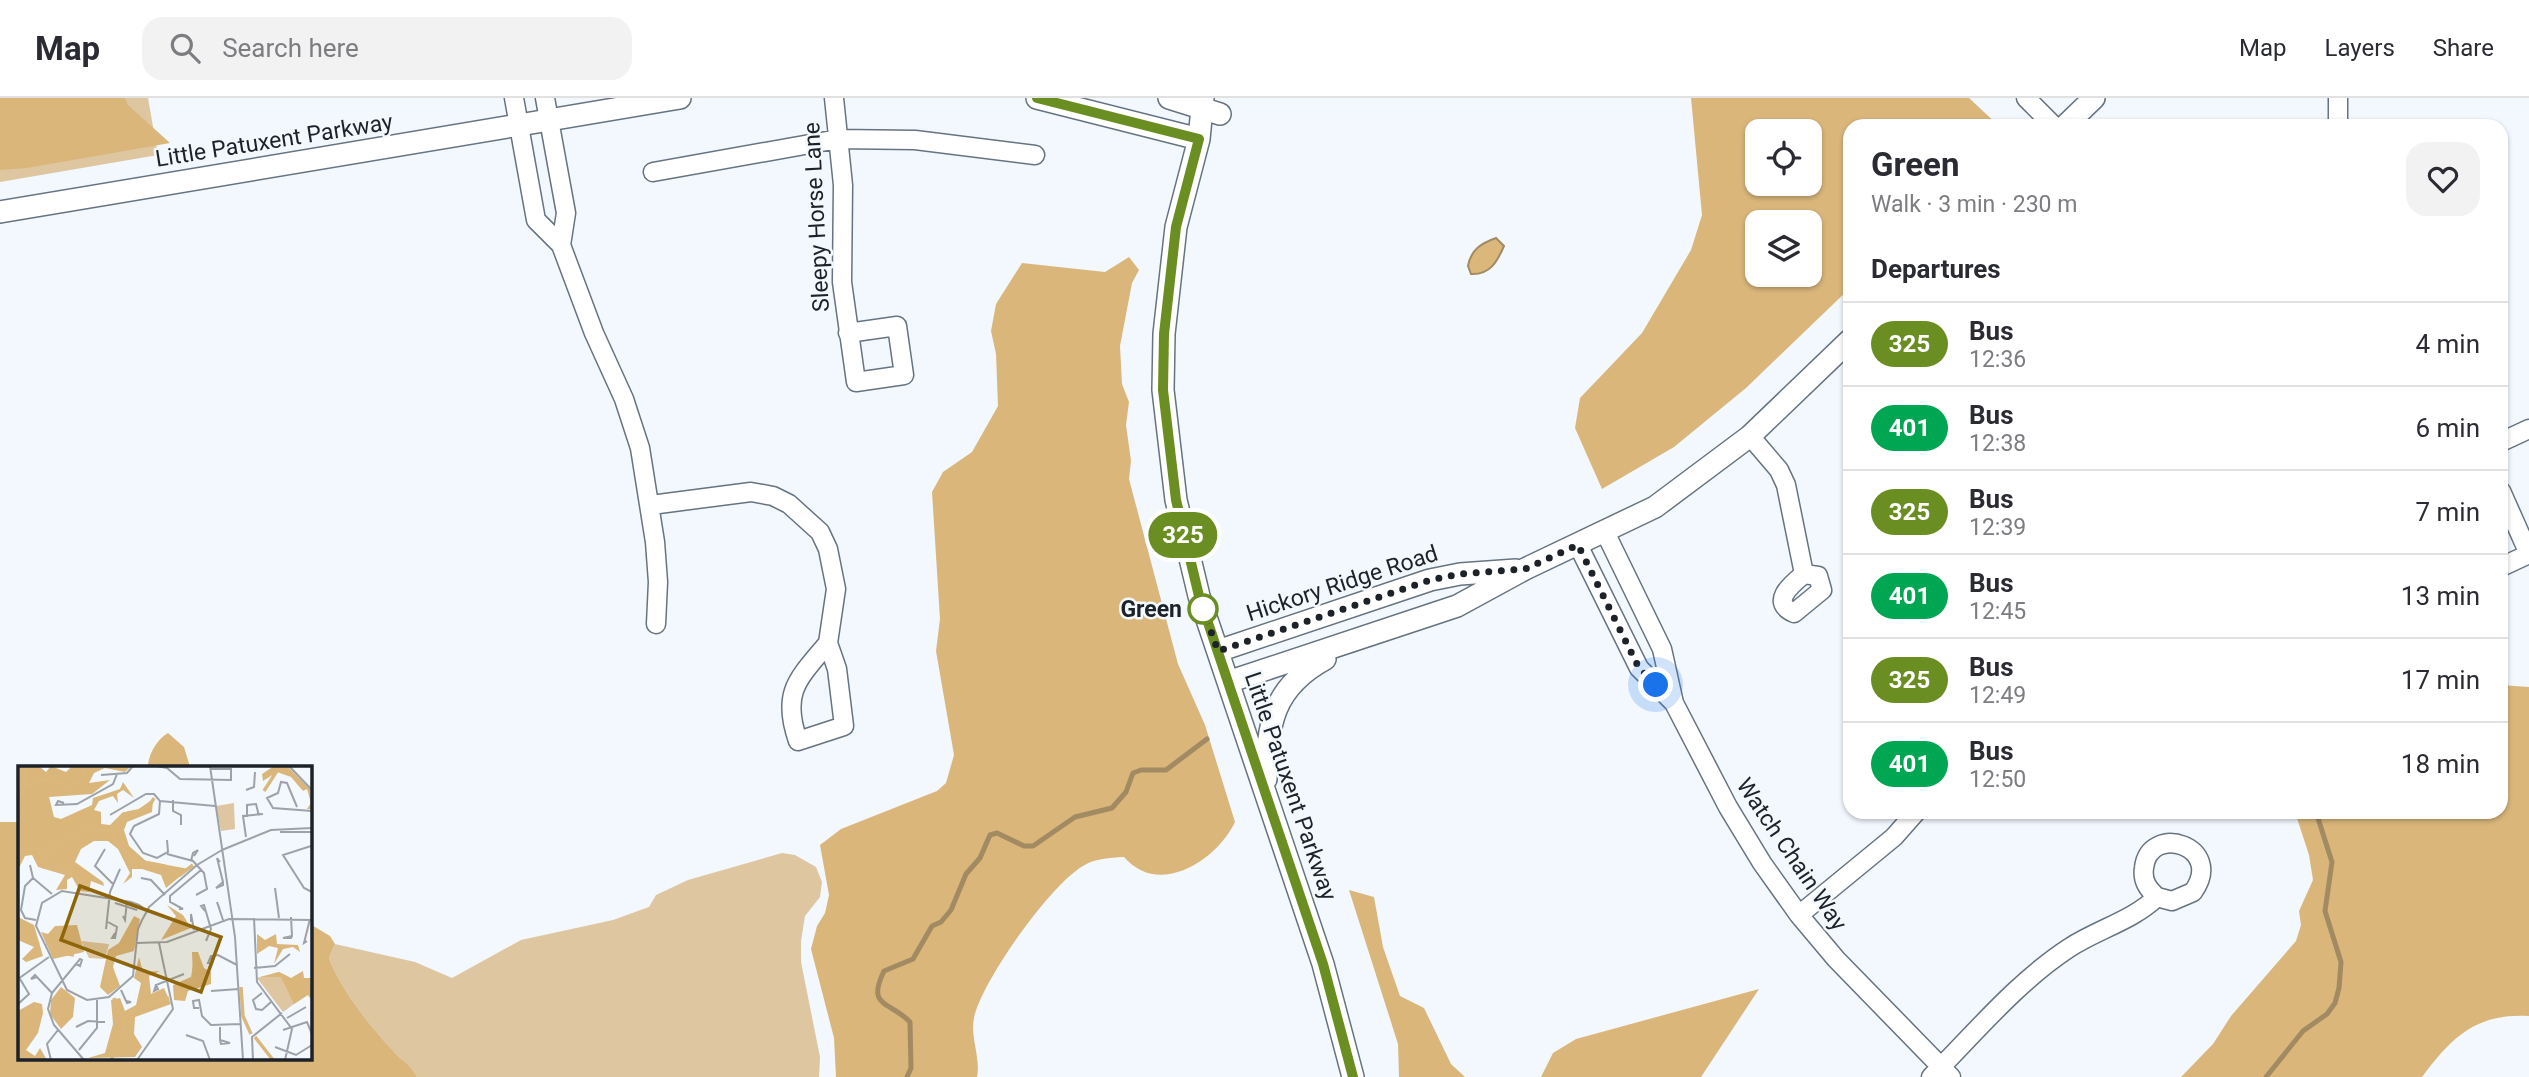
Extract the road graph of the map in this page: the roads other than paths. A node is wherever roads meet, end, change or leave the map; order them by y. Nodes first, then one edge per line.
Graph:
1 (514, 98) edge
2 (545, 98) edge
3 (680, 98) edge
4 (834, 98) edge
5 (1037, 98) edge
6 (1169, 98) edge
7 (2026, 98) edge
8 (2094, 98) edge
9 (2339, 98) edge
10 (1214, 105) edge
11 (2047, 119) edge
12 (2072, 119) edge
13 (2338, 119) edge
14 (550, 121) junction
15 (518, 127) junction
16 (838, 139) junction
17 (1199, 139) junction
18 (1035, 155) dead end
19 (653, 172) dead end
20 (0, 212) edge
21 (561, 245) junction
22 (848, 333) dead end
23 (1843, 347) edge
24 (2529, 429) edge
25 (1750, 436) junction
26 (2508, 439) edge
27 (651, 505) junction
28 (2508, 507) edge
29 (1605, 532) junction
30 (1578, 545) junction
31 (2529, 554) edge
32 (2508, 564) edge
33 (1525, 569) junction
34 (1804, 574) dead end
35 (656, 624) dead end
36 (1363, 639) junction
37 (828, 643) junction
38 (1218, 651) junction
39 (1228, 682) junction
40 (1674, 703) junction
41 (1265, 792) junction
42 (1910, 819) edge
43 (2158, 897) dead end
44 (1799, 915) junction
45 (1941, 1074) edge
46 (1353, 1077) edge

1 - 15 street
2 - 14 street
3 - 14 street, Little Patuxent Parkway
4 - 16 street, Sleepy Horse Lane
5 - 17 street
6 - 10 street, Little Patuxent Parkway
7 - 11 street
8 - 12 street
9 - 13 street
10 - 17 street, Little Patuxent Parkway
14 - 15 street, Little Patuxent Parkway
14 - 21 street
15 - 20 street, Little Patuxent Parkway
15 - 21 street
16 - 18 street
16 - 19 street
16 - 22 street, Sleepy Horse Lane
17 - 38 street, Little Patuxent Parkway
21 - 27 street
23 - 25 street, Hickory Ridge Road
24 - 26 street
25 - 29 street, Hickory Ridge Road
25 - 34 street
27 - 35 street
27 - 37 street
28 - 31 street
29 - 30 street, Hickory Ridge Road
29 - 40 street, Watch Chain Way
30 - 33 street, Hickory Ridge Road
30 - 40 street, Watch Chain Way
31 - 32 street
33 - 36 street, Hickory Ridge Road
33 - 38 street, Hickory Ridge Road
36 - 39 street, Hickory Ridge Road
36 - 41 street
37 - 37 street
38 - 39 street, Little Patuxent Parkway
39 - 41 street, Little Patuxent Parkway
40 - 44 street, Watch Chain Way
41 - 46 street, Little Patuxent Parkway
42 - 44 street
43 - 45 street
44 - 45 street, Watch Chain Way

